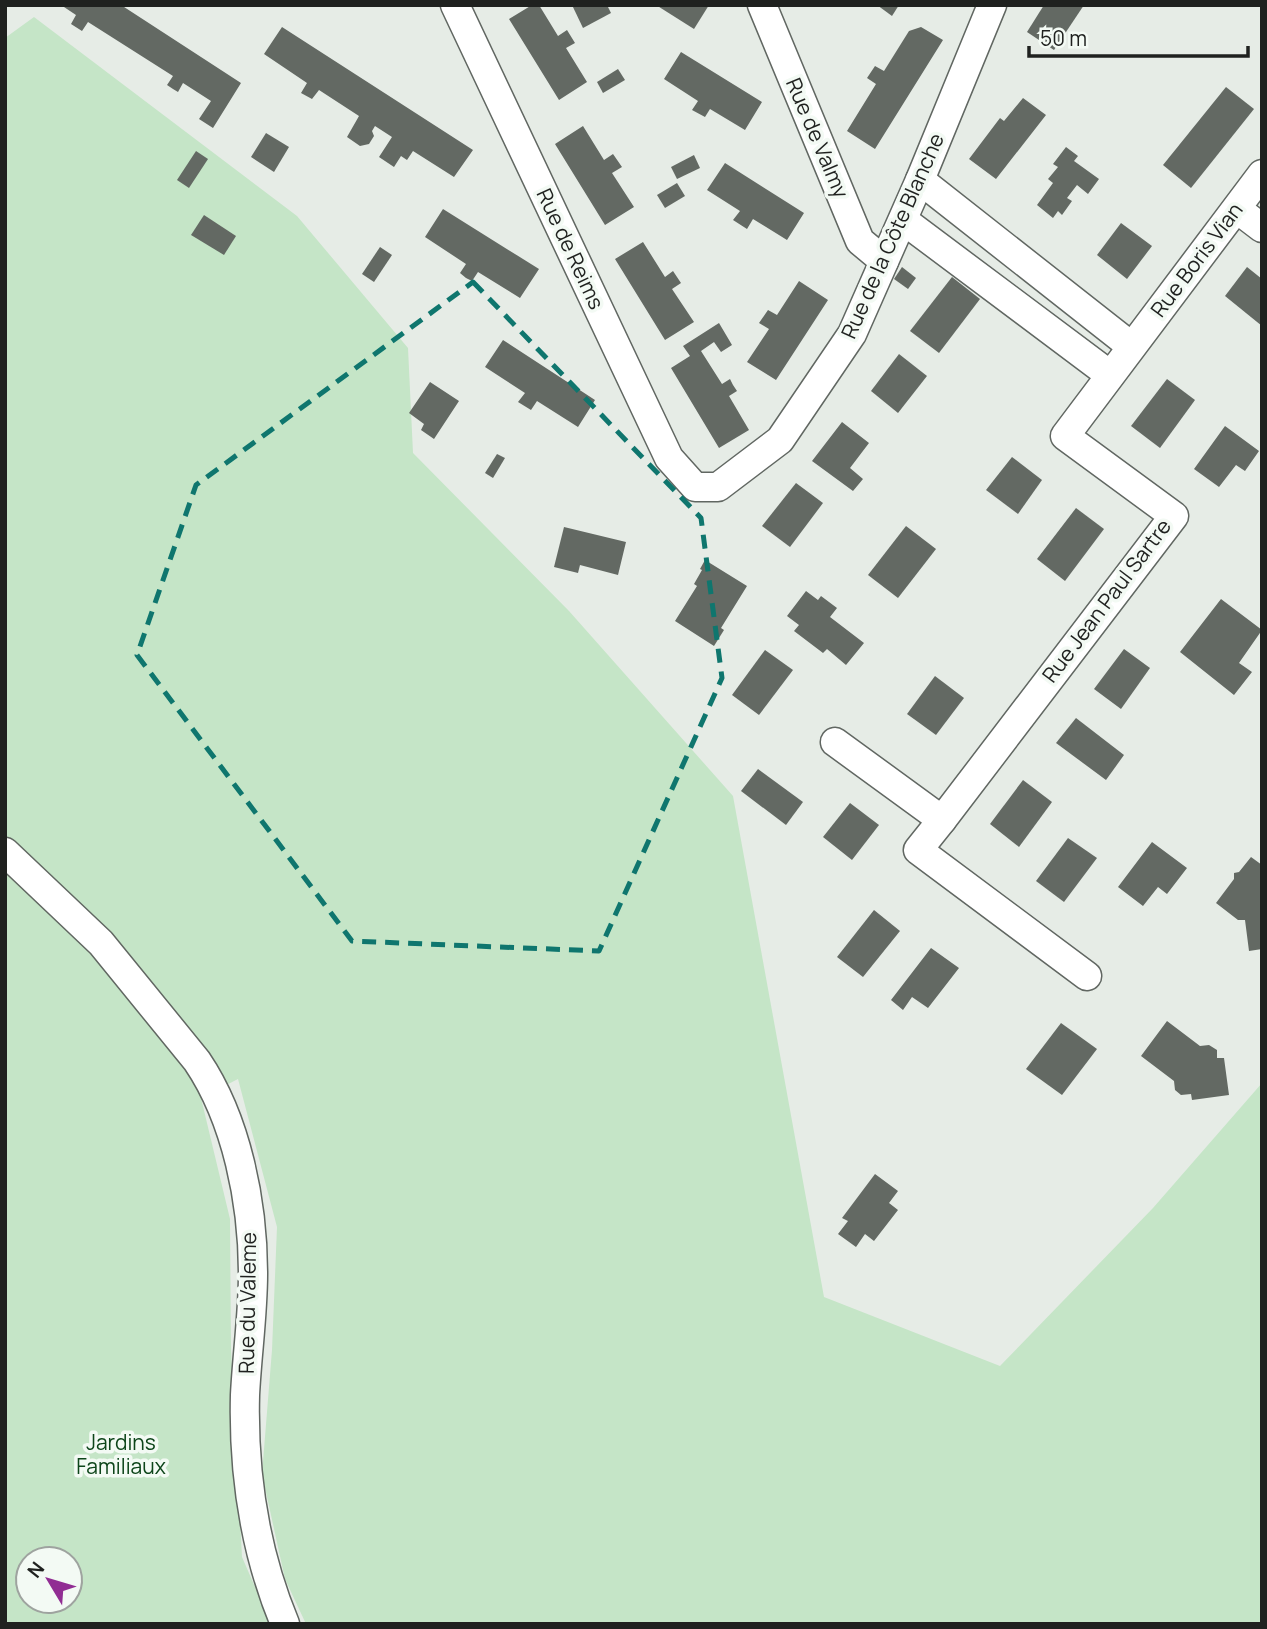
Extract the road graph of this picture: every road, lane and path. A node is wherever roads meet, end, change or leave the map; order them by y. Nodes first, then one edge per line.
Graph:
1 (455, 5) edge
2 (762, 5) edge
3 (992, 5) edge
4 (1262, 174) edge
5 (920, 180) junction
6 (1237, 209) junction
7 (903, 220) junction
8 (1262, 229) edge
9 (884, 261) junction
10 (1131, 346) junction
11 (1110, 375) junction
12 (695, 487) joint
13 (835, 742) dead end
14 (942, 820) junction
15 (5, 852) edge
16 (1087, 976) dead end
17 (285, 1624) edge

1 - 12 street, Rue de Reims
2 - 9 street, Rue de Valmy
3 - 5 street, Rue de la Côte Blanche
4 - 6 street, Rue Boris Vian
5 - 7 street, Rue de la Côte Blanche
5 - 10 street
6 - 8 street
6 - 10 street, Rue Boris Vian
7 - 9 street, Rue de la Côte Blanche
7 - 11 street
9 - 12 street, Rue de la Côte Blanche
10 - 11 street, Rue Jean Paul Sartre
11 - 14 street, Rue Jean Paul Sartre
13 - 14 street
14 - 16 street, Rue Jean Paul Sartre
15 - 17 street, Rue du Valeme

